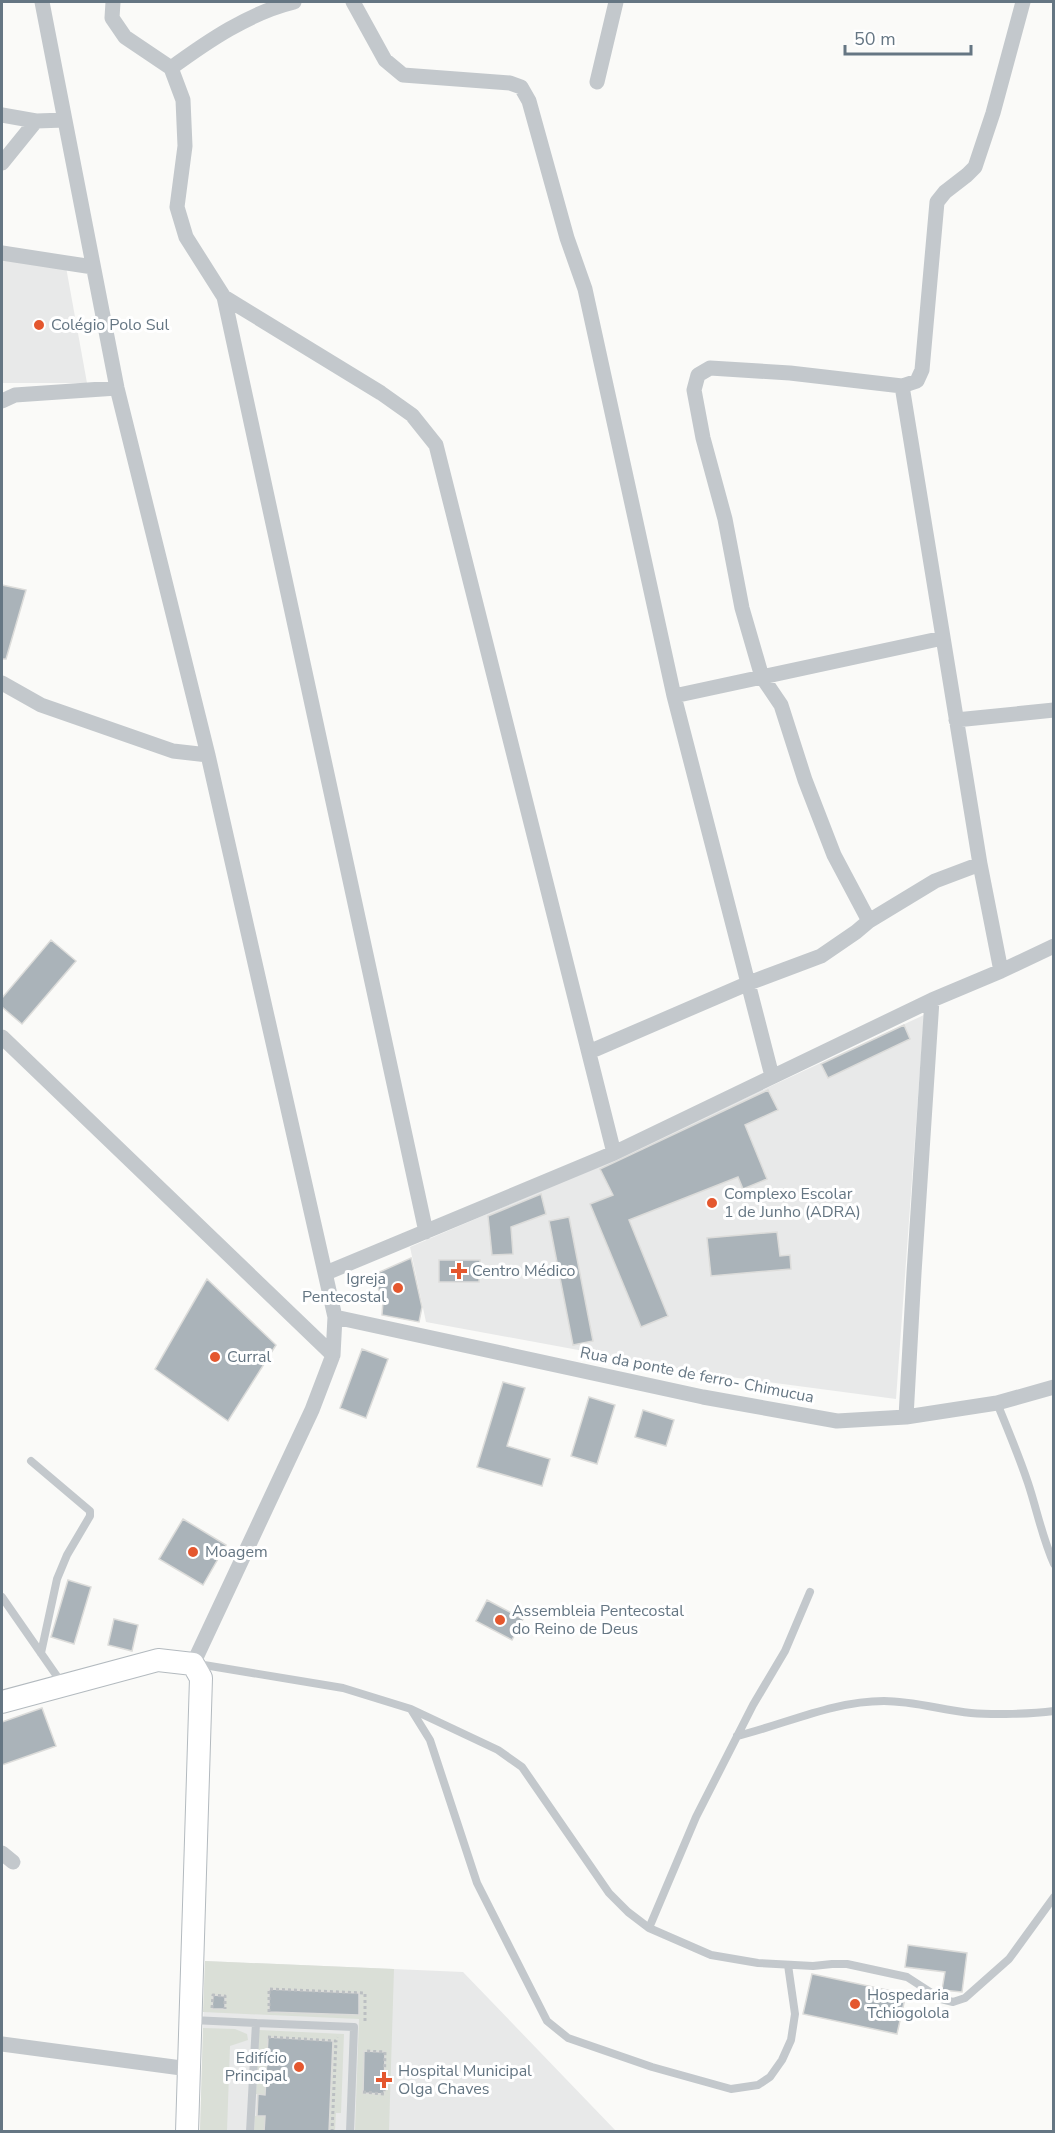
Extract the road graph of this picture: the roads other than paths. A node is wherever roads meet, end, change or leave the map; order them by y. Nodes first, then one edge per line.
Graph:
1 (42, 2) edge
2 (113, 2) edge
3 (294, 2) edge
4 (353, 2) edge
5 (616, 2) edge
6 (1023, 2) edge
7 (171, 68) junction
8 (597, 82) dead end
9 (2, 115) edge
10 (65, 120) junction
11 (36, 121) junction
12 (2, 163) edge
13 (2, 253) edge
14 (93, 267) junction
15 (224, 297) junction
16 (902, 386) junction
17 (117, 387) junction
18 (2, 400) edge
19 (943, 638) junction
20 (762, 676) junction
21 (2, 683) edge
22 (674, 696) junction
23 (1053, 710) edge
24 (956, 720) junction
25 (208, 755) junction
26 (980, 864) junction
27 (869, 921) junction
28 (1053, 946) edge
29 (1001, 971) junction
30 (749, 983) junction
31 (932, 1000) junction
32 (2, 1037) edge
33 (589, 1052) junction
34 (772, 1076) junction
35 (614, 1153) junction
36 (426, 1232) junction
37 (326, 1273) junction
38 (335, 1317) junction
39 (333, 1355) junction
40 (1053, 1387) edge
41 (997, 1403) junction
42 (906, 1417) junction
43 (31, 1461) dead end
44 (1053, 1564) edge
45 (810, 1592) dead end
46 (2, 1597) edge
47 (41, 1653) junction
48 (193, 1664) junction
49 (63, 1685) junction
50 (2, 1702) edge
51 (411, 1709) junction
52 (1053, 1711) edge
53 (737, 1736) junction
54 (1053, 1897) edge
55 (650, 1928) junction
56 (788, 1965) junction
57 (191, 2016) junction
58 (255, 2023) junction
59 (2, 2044) edge
60 (189, 2069) junction
61 (187, 2132) edge
62 (250, 2132) edge
63 (350, 2132) edge

1 - 10 street
2 - 7 street
3 - 7 street
4 - 22 street
5 - 8 street
6 - 16 street
7 - 15 street
9 - 11 street
10 - 11 street
10 - 14 street
11 - 12 street
13 - 14 street
14 - 17 street
15 - 33 street
15 - 36 street
16 - 19 street
16 - 20 street
17 - 18 street
17 - 25 street
19 - 20 street
19 - 24 street
20 - 22 street
20 - 27 street
21 - 25 street
22 - 30 street
23 - 24 street
24 - 26 street
25 - 37 street
26 - 27 street
26 - 29 street
27 - 30 street
28 - 29 street
29 - 31 street
30 - 33 street
30 - 34 street
31 - 34 street
31 - 42 street
32 - 39 street
33 - 35 street
34 - 35 street
35 - 36 street
36 - 37 street
37 - 38 street
38 - 39 street
38 - 42 street, Rua da ponte de ferro- Chimucua
39 - 48 street
40 - 41 street, Rua da ponte de ferro- Chimucua
41 - 42 street, Rua da ponte de ferro- Chimucua
41 - 44 lane
43 - 47 lane
45 - 53 lane
46 - 47 lane
47 - 49 lane
48 - 49 main road
48 - 51 lane
48 - 57 main road
49 - 50 main road
51 - 55 lane
51 - 56 lane
52 - 53 lane
53 - 55 lane
54 - 56 lane
55 - 56 lane
57 - 58 lane
57 - 60 main road
58 - 62 lane
58 - 63 lane
59 - 60 street
60 - 61 main road

